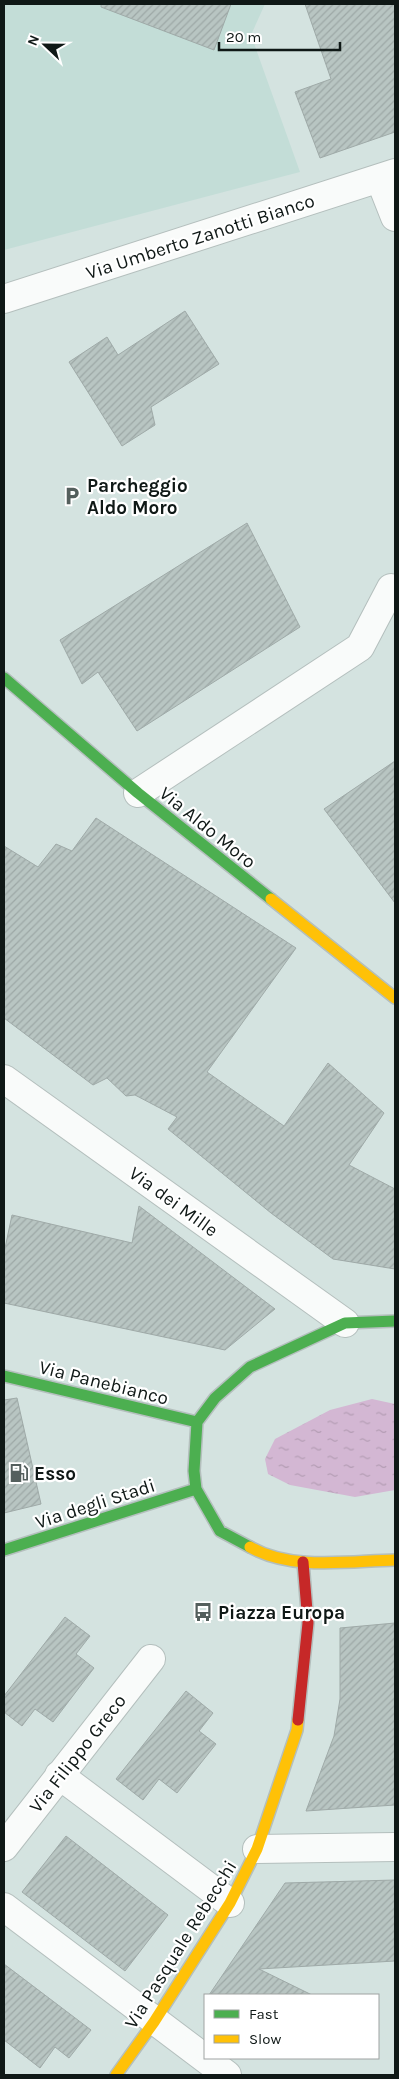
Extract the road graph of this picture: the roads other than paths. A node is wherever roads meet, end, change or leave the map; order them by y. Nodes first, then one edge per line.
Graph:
1 (388, 176) edge
2 (395, 218) edge
3 (4, 299) edge
4 (393, 591) edge
5 (4, 678) edge
6 (138, 793) junction
7 (395, 998) edge
8 (4, 1079) edge
9 (395, 1321) edge
10 (345, 1323) junction
11 (4, 1376) edge
12 (197, 1422) junction
13 (196, 1489) junction
14 (4, 1550) edge
15 (395, 1560) edge
16 (303, 1562) junction
17 (151, 1659) dead end
18 (59, 1775) junction
19 (395, 1846) edge
20 (4, 1847) edge
21 (257, 1849) junction
22 (230, 1903) junction
23 (4, 1907) edge
24 (154, 2022) junction
25 (204, 2058) edge
26 (205, 2059) edge
27 (116, 2075) edge
28 (227, 2075) edge

1 - 2 street
1 - 3 street, Via Umberto Zanotti Bianco
4 - 6 street
5 - 6 street, Via Aldo Moro
6 - 7 street, Via Aldo Moro
8 - 10 street, Via dei Mille
9 - 10 street
10 - 12 street
11 - 12 street, Via Panebianco
12 - 13 street
13 - 14 street, Via degli Stadi
13 - 16 street
15 - 16 street
16 - 21 street, Via Pasquale Rebecchi
17 - 18 street, Via Filippo Greco
18 - 20 street, Via Filippo Greco
18 - 22 street
19 - 21 street
21 - 22 street, Via Pasquale Rebecchi
22 - 24 street, Via Pasquale Rebecchi
23 - 24 street
24 - 25 street
24 - 27 street, Via Pasquale Rebecchi
26 - 28 street

